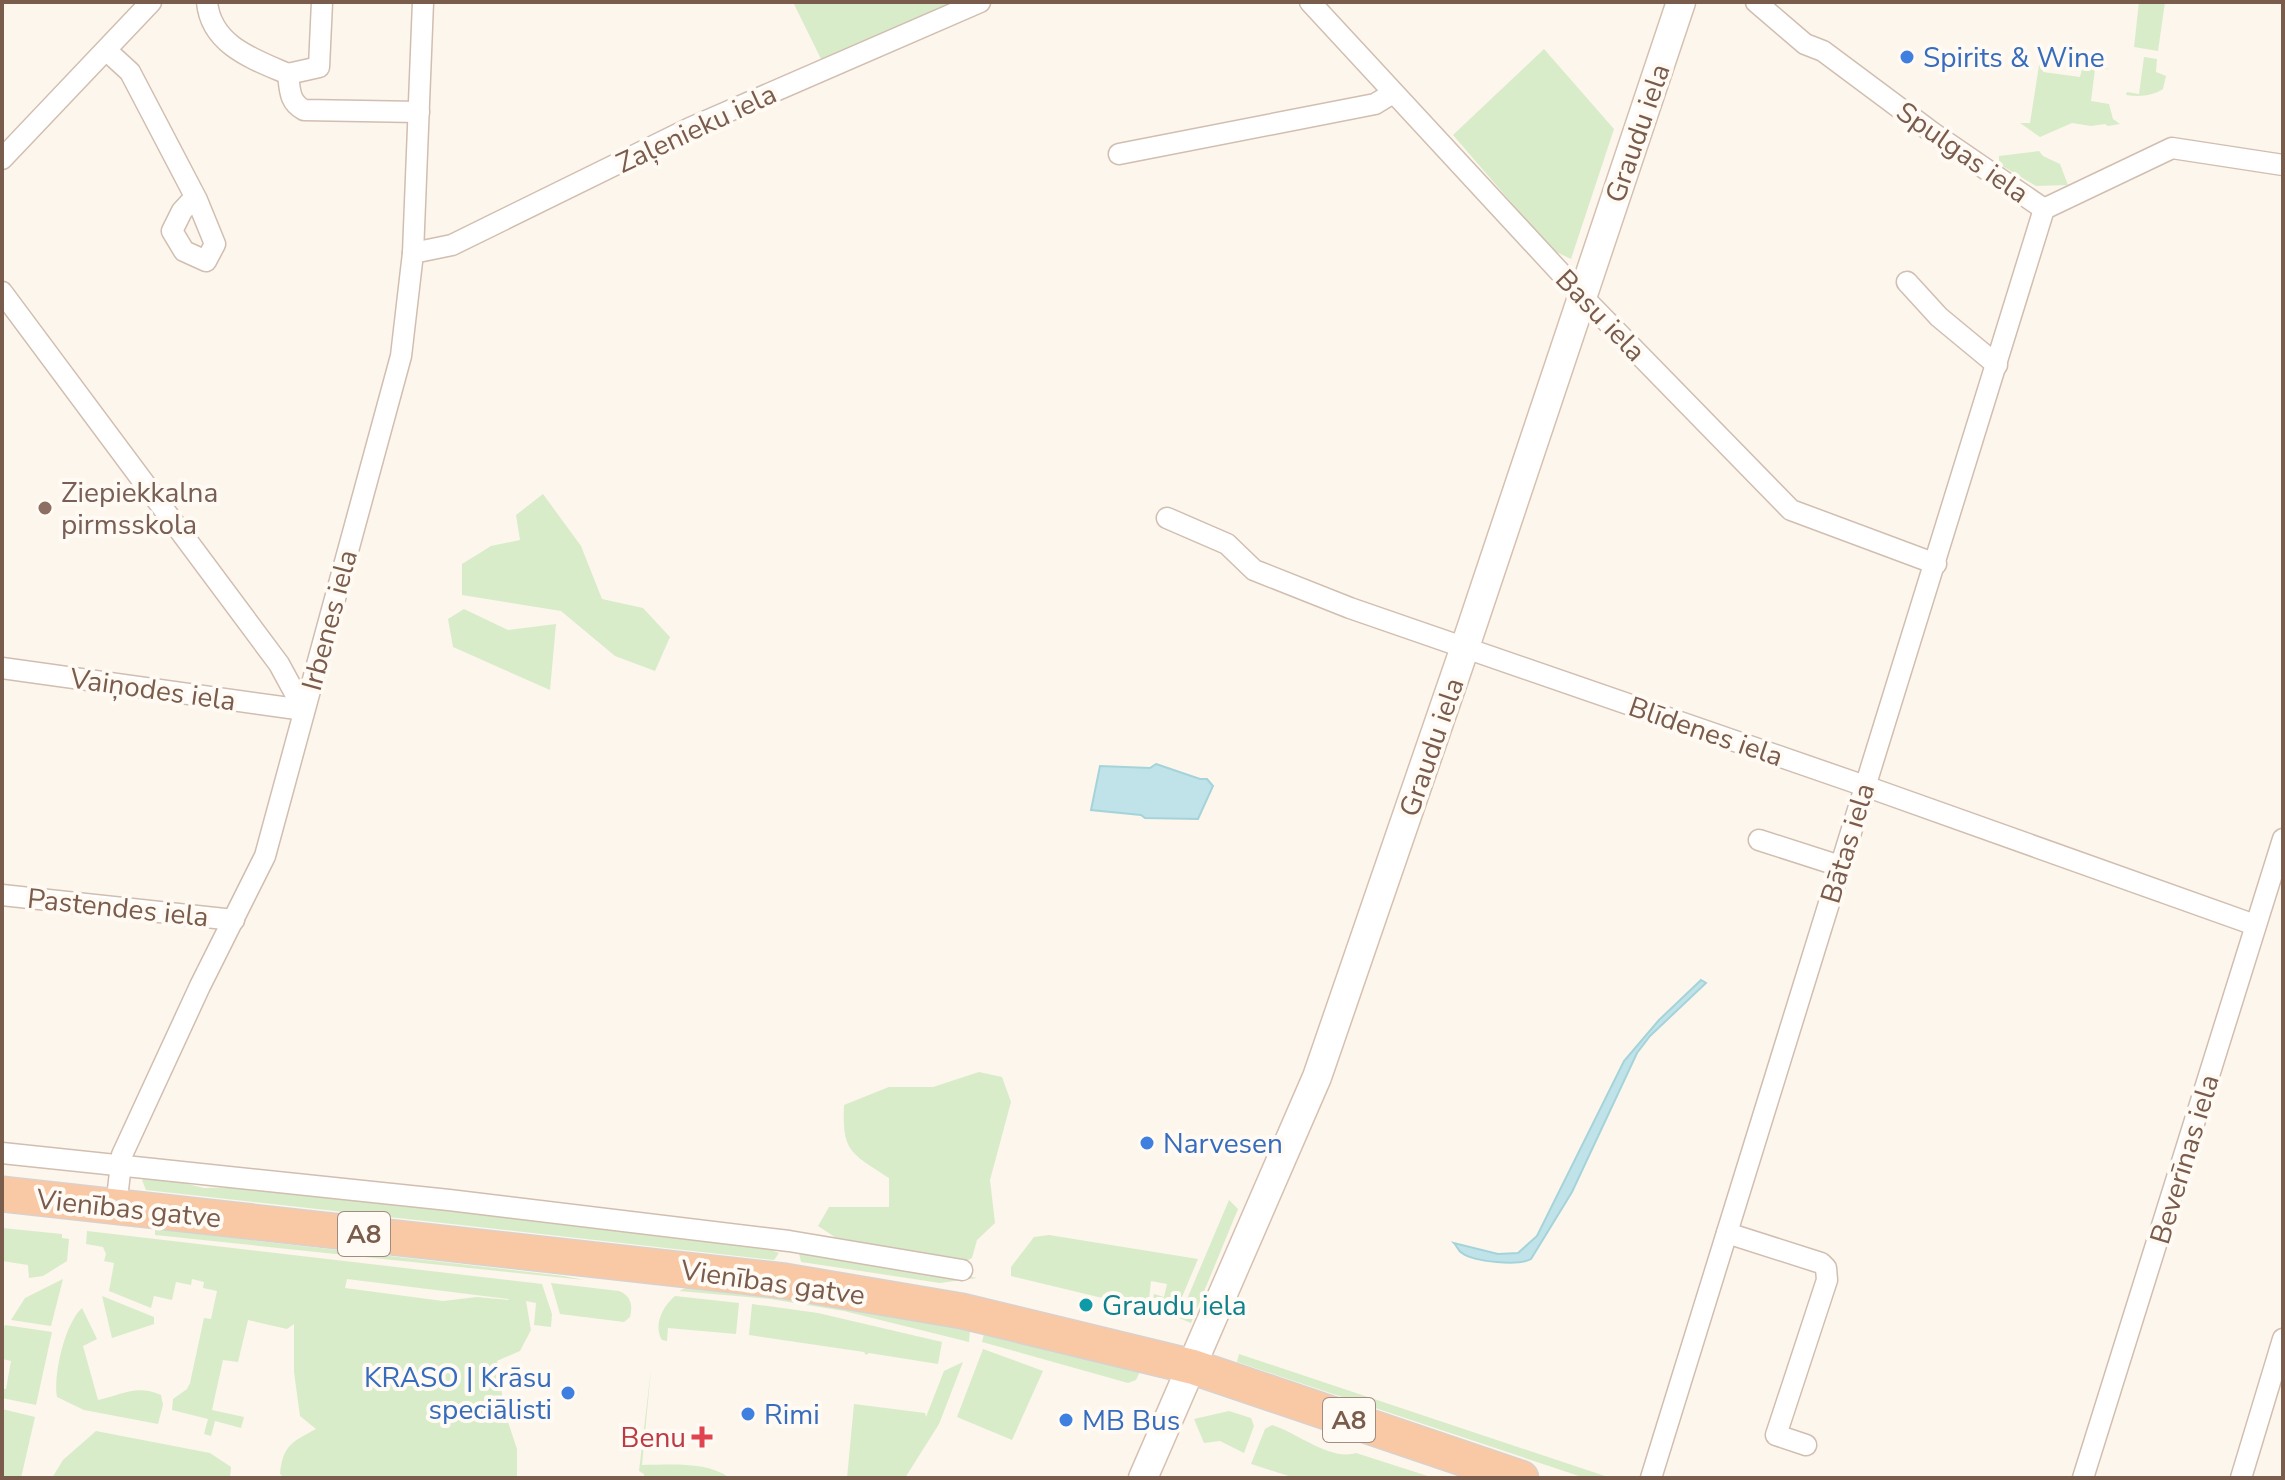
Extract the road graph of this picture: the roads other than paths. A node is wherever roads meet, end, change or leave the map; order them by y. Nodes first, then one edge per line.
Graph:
1 (151, 2) edge
2 (207, 2) edge
3 (322, 2) edge
4 (423, 2) edge
5 (980, 2) edge
6 (1310, 2) edge
7 (1681, 2) edge
8 (1756, 2) edge
9 (106, 50) junction
10 (288, 74) junction
11 (1393, 93) junction
12 (419, 112) junction
13 (1119, 154) dead end
14 (2, 159) edge
15 (2283, 165) edge
16 (195, 197) dead end
17 (2044, 209) junction
18 (413, 253) junction
19 (1907, 282) dead end
20 (2, 292) edge
21 (1582, 296) junction
22 (1997, 365) junction
23 (1167, 518) dead end
24 (1936, 564) junction
25 (1465, 647) junction
26 (2, 668) edge
27 (304, 710) junction
28 (1865, 786) junction
29 (2283, 839) edge
30 (1759, 840) dead end
31 (1840, 866) junction
32 (2, 895) edge
33 (234, 920) junction
34 (2255, 925) junction
35 (2, 1153) edge
36 (121, 1166) junction
37 (2, 1194) edge
38 (116, 1207) junction
39 (1727, 1233) junction
40 (789, 1241) junction
41 (962, 1270) dead end
42 (785, 1281) junction
43 (2283, 1339) edge
44 (1193, 1367) junction
45 (1806, 1445) dead end
46 (1510, 1476) edge
47 (1143, 1478) edge
48 (1651, 1478) edge
49 (2083, 1478) edge
50 (2241, 1478) edge

1 - 9 street
2 - 10 street
3 - 10 street
4 - 12 street, Irbenes iela
5 - 18 street, Zaļenieku iela
6 - 11 street, Basu iela
7 - 21 main road, Graudu iela
8 - 17 street, Spulgas iela
9 - 14 street
9 - 16 street
10 - 12 street
11 - 13 street
11 - 21 street, Basu iela
12 - 18 street, Irbenes iela
15 - 17 street, Spulgas iela
17 - 22 street, Bātas iela
18 - 27 street, Irbenes iela
19 - 22 street
20 - 27 street
21 - 24 street, Basu iela
21 - 25 main road, Graudu iela
22 - 24 street, Bātas iela
23 - 25 street, Blīdenes iela
24 - 28 street, Bātas iela
25 - 28 street, Blīdenes iela
25 - 44 main road, Graudu iela
26 - 27 street, Vaiņodes iela
27 - 33 street, Irbenes iela
28 - 31 street, Bātas iela
28 - 34 street, Blīdenes iela
29 - 34 street, Beverīnas iela
30 - 31 street
31 - 39 street, Bātas iela
32 - 33 street, Pastendes iela
33 - 36 street, Irbenes iela
34 - 49 street, Beverīnas iela
35 - 36 street
36 - 38 street, Irbenes iela
36 - 40 street
37 - 38 highway, Vienības gatve / A8
38 - 42 highway, Vienības gatve / A8
39 - 45 street
39 - 48 street, Bātas iela
40 - 41 street
40 - 42 street
42 - 44 highway, Vienības gatve / A8
43 - 50 street
44 - 46 highway, Vienības gatve / A8
44 - 47 main road, Graudu iela

